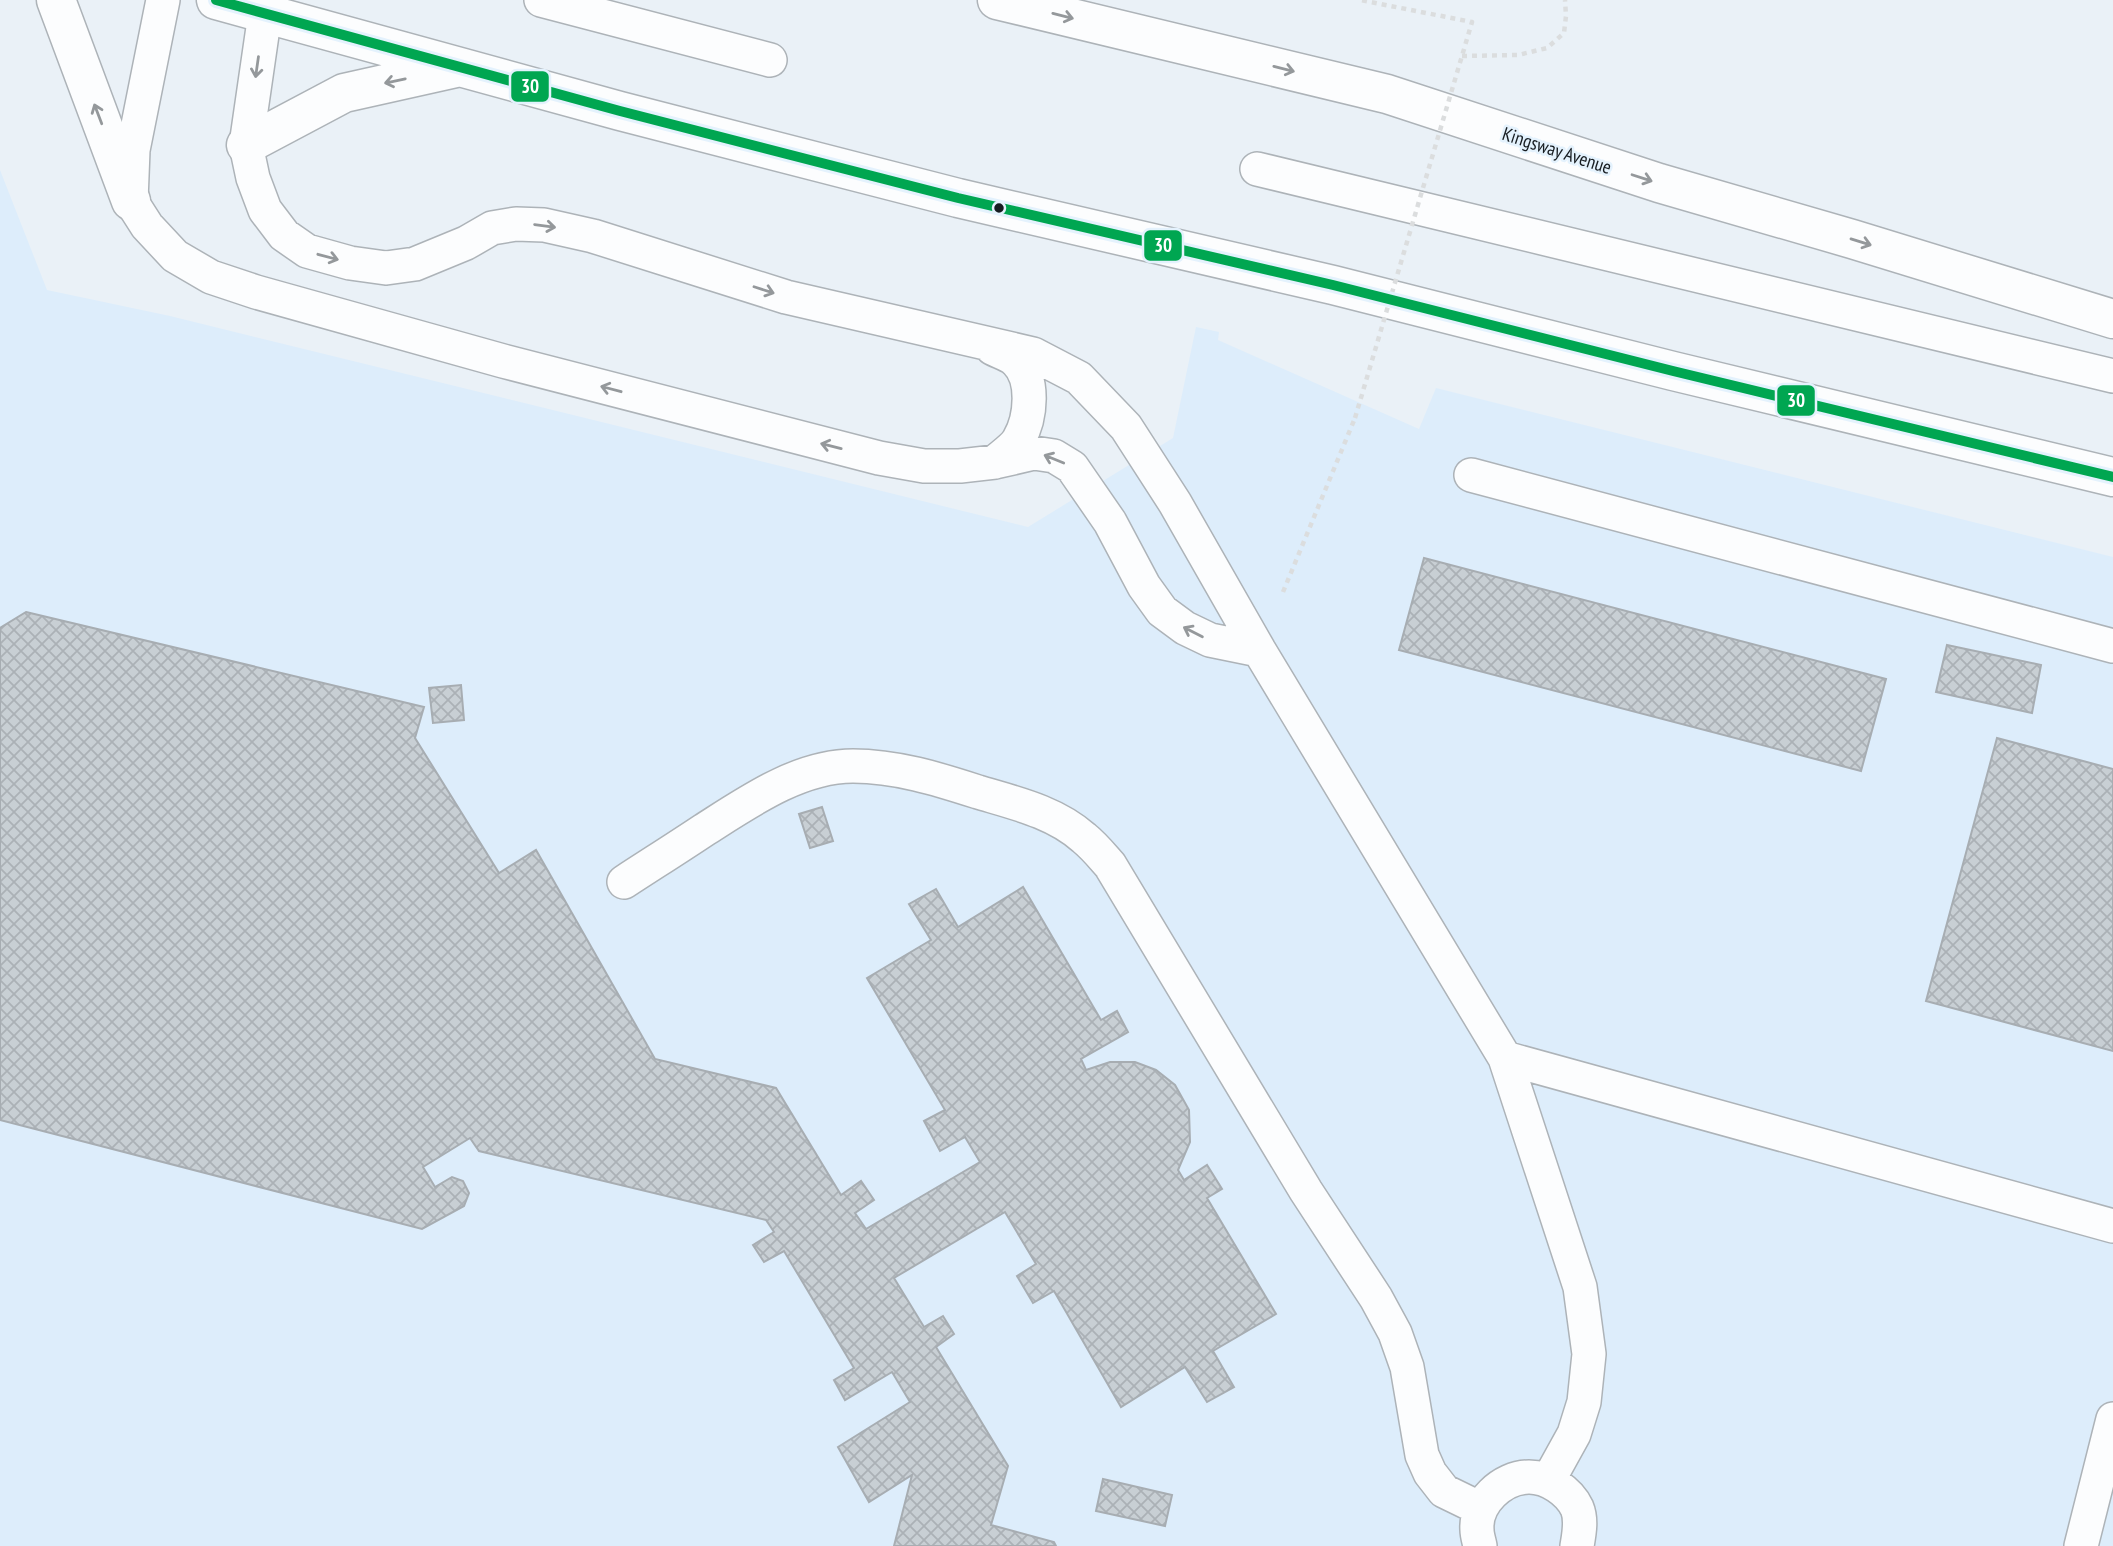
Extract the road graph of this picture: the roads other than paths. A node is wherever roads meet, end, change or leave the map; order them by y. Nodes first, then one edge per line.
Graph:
1 (56, 0) edge
2 (163, 0) edge
3 (216, 0) edge
4 (541, 0) edge
5 (997, 0) edge
6 (266, 7) edge
7 (771, 60) dead end
8 (462, 67) junction
9 (246, 145) junction
10 (1257, 169) dead end
11 (131, 201) junction
12 (2113, 319) edge
13 (980, 341) junction
14 (2113, 376) edge
15 (995, 462) junction
16 (1471, 475) dead end
17 (2113, 477) edge
18 (2113, 646) edge
19 (1259, 650) junction
20 (624, 882) dead end
21 (1505, 1058) junction
22 (2113, 1226) edge
23 (2113, 1419) edge
24 (1548, 1480) junction
25 (1481, 1509) junction
26 (1480, 1546) edge
27 (1577, 1546) edge
28 (2081, 1546) edge

11 -> 1 main road
2 - 11 lane
3 - 6 main road
4 - 7 lane
5 -> 12 main road, Kingsway Avenue
6 - 8 main road
6 -> 9 lane
8 -> 9 main road
8 - 17 main road
9 -> 13 lane
10 - 14 lane
15 -> 11 lane
13 - 15 lane
13 - 19 lane
19 -> 15 lane
16 - 18 lane
19 - 21 lane
20 - 25 lane
21 - 22 lane
21 - 24 lane
23 - 28 lane
24 - 25 lane
24 - 27 lane
25 - 26 lane

